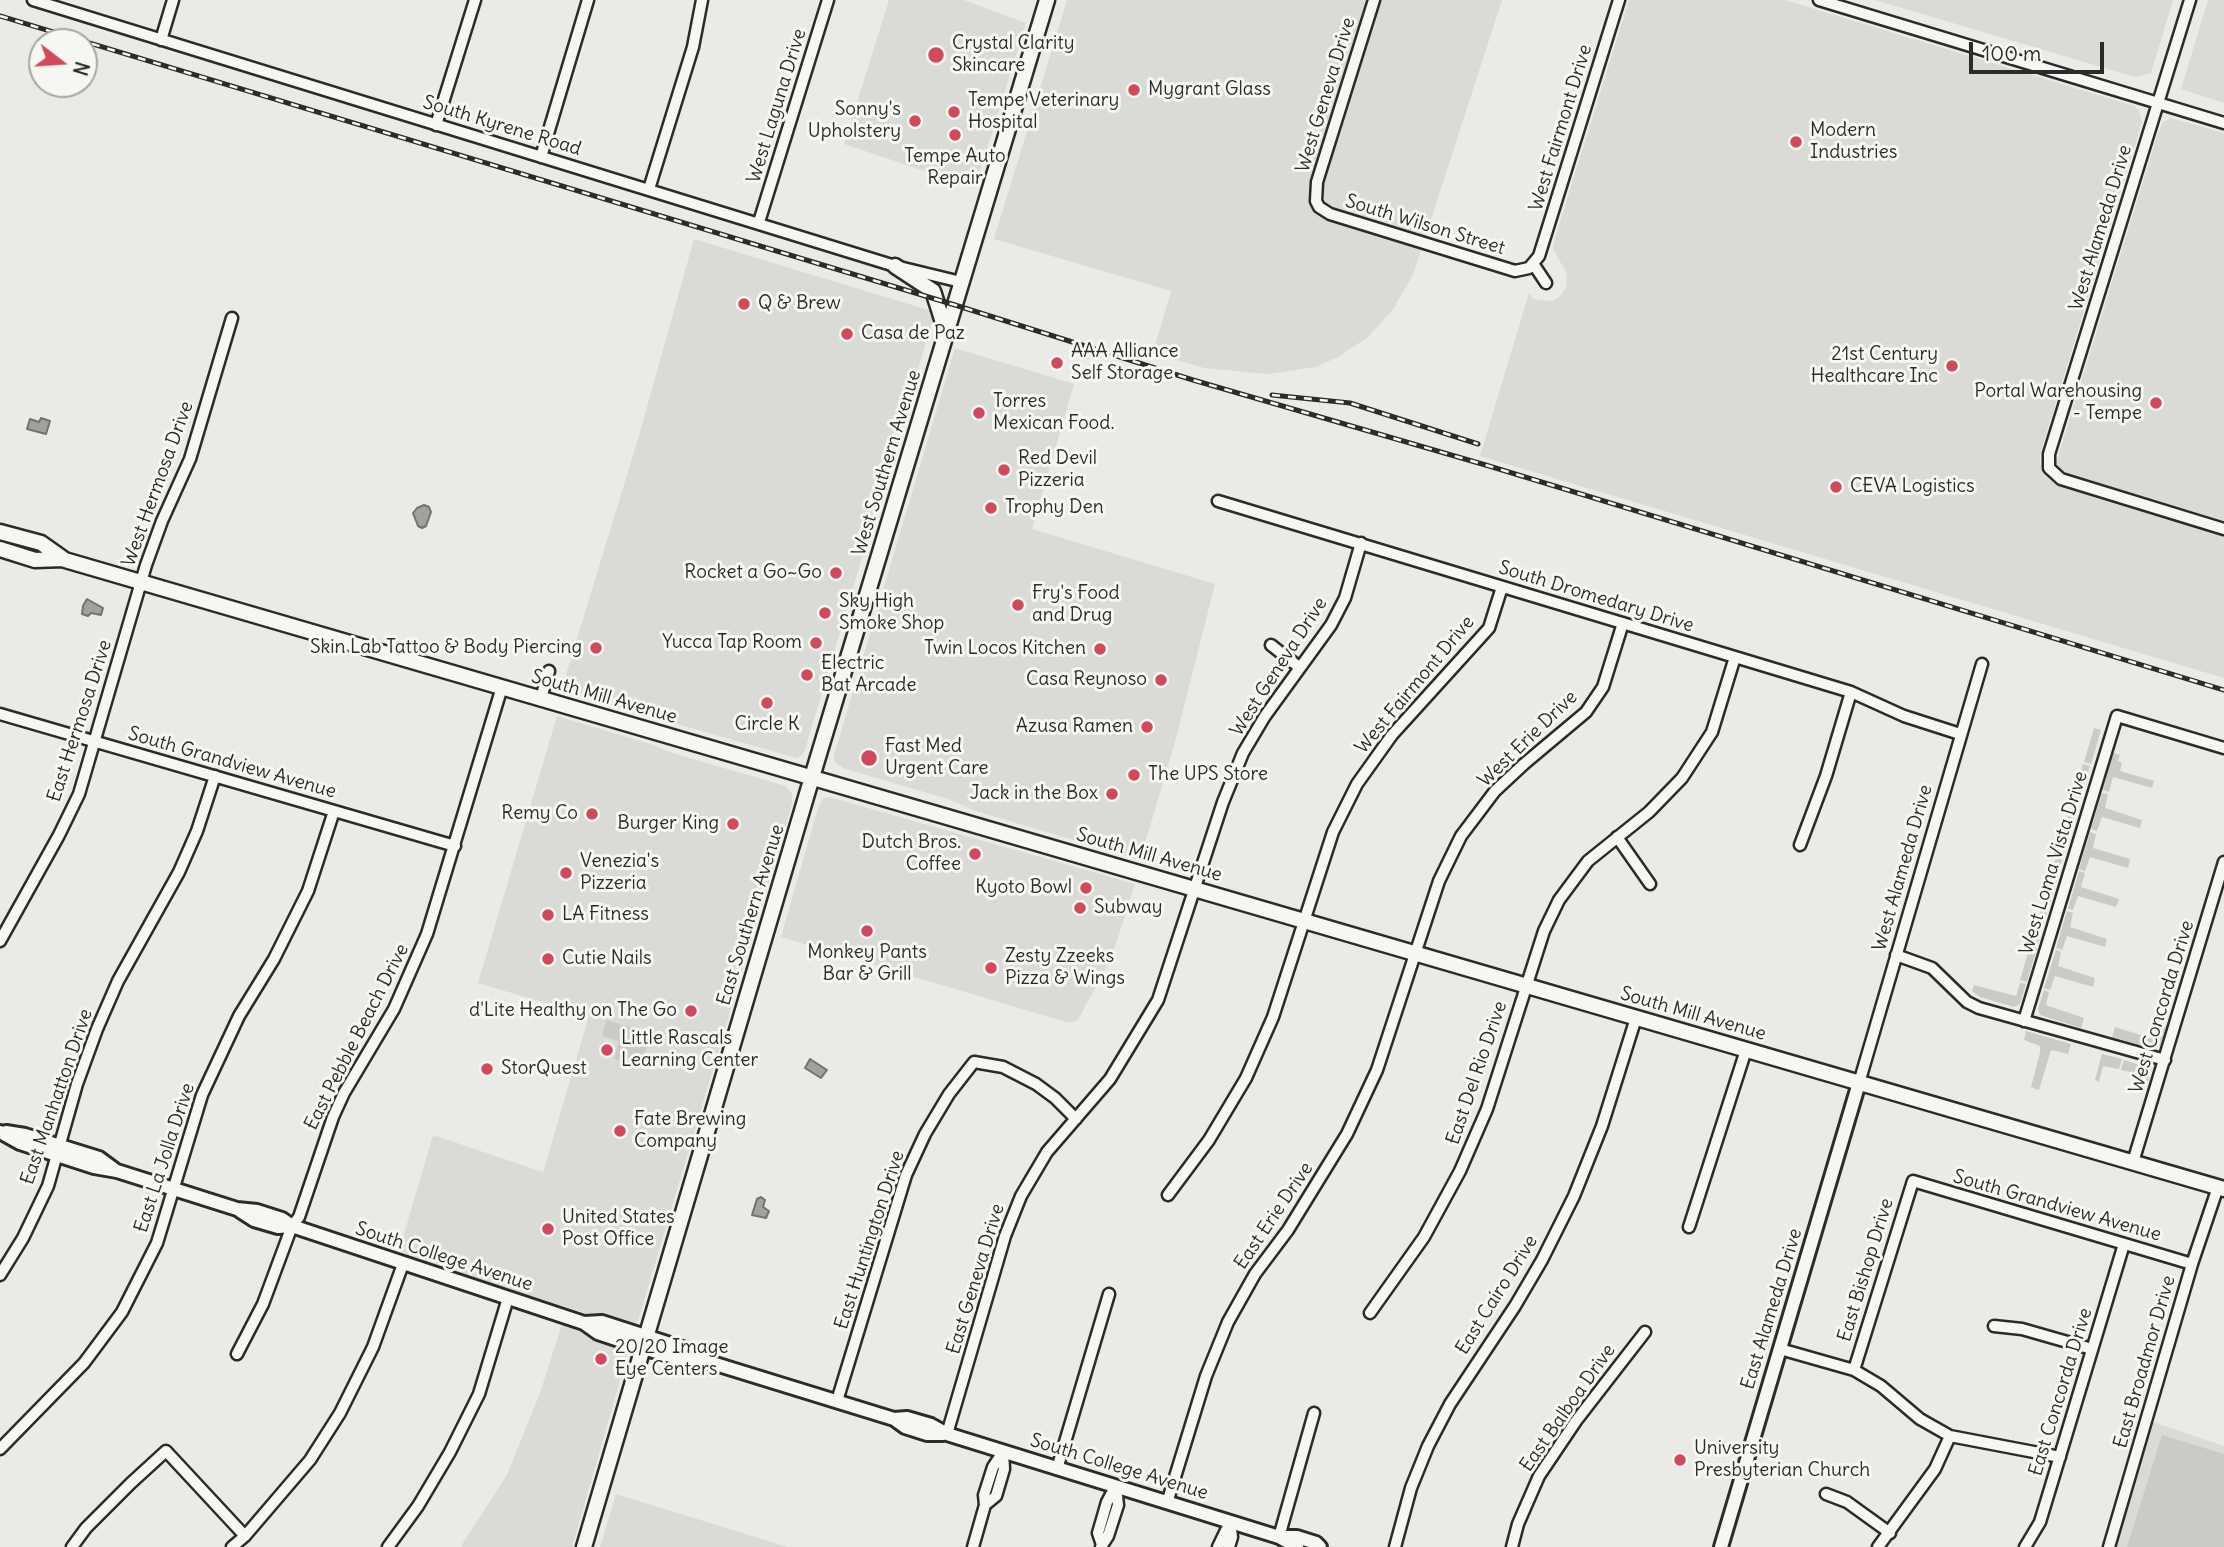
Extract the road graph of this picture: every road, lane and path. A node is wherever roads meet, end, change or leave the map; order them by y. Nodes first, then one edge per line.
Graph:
1 (33, 0) edge
2 (173, 0) edge
3 (475, 0) edge
4 (588, 0) edge
5 (702, 0) edge
6 (828, 0) edge
7 (1047, 0) edge
8 (1374, 0) edge
9 (1619, 0) edge
10 (1819, 0) edge
11 (2189, 0) edge
12 (46, 2) edge
13 (160, 40) junction
14 (2158, 103) junction
15 (2224, 123) edge
16 (436, 125) junction
17 (541, 157) junction
18 (649, 189) junction
19 (1316, 201) joint
20 (759, 222) junction
21 (895, 265) junction
22 (1531, 267) junction
23 (961, 282) junction
24 (1546, 283) dead end
25 (232, 318) dead end
26 (946, 332) junction
27 (1218, 500) dead end
28 (2224, 529) edge
29 (0, 532) edge
30 (1361, 543) junction
31 (0, 549) edge
32 (63, 559) junction
33 (142, 581) junction
34 (1503, 587) junction
35 (1623, 623) junction
36 (1271, 645) dead end
37 (1735, 657) junction
38 (1982, 664) dead end
39 (1299, 667) junction
40 (549, 671) dead end
41 (502, 687) junction
42 (1851, 692) junction
43 (541, 698) junction
44 (0, 714) edge
45 (1961, 734) junction
46 (95, 741) junction
47 (2224, 748) edge
48 (215, 776) junction
49 (812, 777) junction
50 (334, 811) junction
51 (1617, 837) junction
52 (1800, 845) dead end
53 (454, 846) junction
54 (2224, 862) edge
55 (1650, 884) dead end
56 (1195, 888) junction
57 (1303, 920) junction
58 (0, 941) edge
59 (1415, 952) junction
60 (1896, 955) junction
61 (1526, 986) junction
62 (1636, 1018) junction
63 (2024, 1021) junction
64 (1746, 1050) junction
65 (2165, 1060) junction
66 (1859, 1083) junction
67 (1076, 1119) junction
68 (0, 1132) edge
69 (57, 1150) junction
70 (2133, 1162) junction
71 (1913, 1181) joint
72 (174, 1188) junction
73 (2221, 1188) edge
74 (1168, 1195) dead end
75 (292, 1226) junction
76 (1689, 1227) dead end
77 (2124, 1244) junction
78 (403, 1264) junction
79 (2192, 1264) junction
80 (0, 1275) edge
81 (1109, 1294) dead end
82 (508, 1298) junction
83 (1370, 1313) dead end
84 (1994, 1326) dead end
85 (1645, 1332) dead end
86 (645, 1342) junction
87 (1780, 1349) junction
88 (2092, 1349) junction
89 (237, 1354) dead end
90 (1854, 1370) junction
91 (837, 1401) junction
92 (1314, 1413) dead end
93 (947, 1434) junction
94 (1950, 1436) junction
95 (1, 1445) edge
96 (1003, 1452) junction
97 (2060, 1457) junction
98 (1057, 1469) junction
99 (1116, 1487) junction
100 (1826, 1494) dead end
101 (1167, 1503) junction
102 (1230, 1522) junction
103 (1889, 1533) junction
104 (245, 1536) junction
105 (1279, 1537) junction
106 (1102, 1546) edge
107 (72, 1547) edge
108 (232, 1547) edge
109 (388, 1547) edge
110 (584, 1547) edge
111 (973, 1547) edge
112 (1218, 1547) edge
113 (1229, 1547) edge
114 (1297, 1547) edge
115 (1320, 1547) edge
116 (1395, 1547) edge
117 (1512, 1547) edge
118 (1721, 1547) edge
119 (1878, 1547) edge
120 (2025, 1547) edge
121 (2109, 1547) edge

1 - 12 street, South Kyrene Road
2 - 13 street
3 - 16 street
4 - 17 street
5 - 18 street
6 - 20 street, West Laguna Drive
7 - 23 main road, West Southern Avenue
8 - 19 street, West Geneva Drive
9 - 22 street, West Fairmont Drive
10 - 14 street
11 - 14 street, West Alameda Drive
12 - 13 street, South Kyrene Road
13 - 16 street, South Kyrene Road
14 - 15 street
14 - 28 street, West Alameda Drive
16 - 17 street, South Kyrene Road
17 - 18 street, South Kyrene Road
18 - 20 street, South Kyrene Road
19 - 22 street, South Wilson Street
20 - 21 street, South Kyrene Road
21 - 23 street, South Kyrene Road
21 - 26 main road
22 - 24 street
23 - 26 main road, West Southern Avenue
25 - 33 street, West Hermosa Drive
26 - 49 main road, West Southern Avenue
27 - 30 street, South Dromedary Drive
29 - 32 main road, South Mill Avenue
30 - 34 street, South Dromedary Drive
30 - 39 street, West Geneva Drive
31 - 32 main road, South Mill Avenue
32 - 33 main road, South Mill Avenue
33 - 41 main road, South Mill Avenue
33 - 46 street, East Hermosa Drive
34 - 35 street, South Dromedary Drive
34 - 57 street, West Fairmont Drive
35 - 37 street, South Dromedary Drive
35 - 59 street, West Erie Drive
36 - 39 street
37 - 42 street, South Dromedary Drive
37 - 51 street, East Del Rio Drive
38 - 45 street, West Alameda Drive
39 - 56 street, West Geneva Drive
40 - 43 street
41 - 43 main road, South Mill Avenue
41 - 53 street, East Pebble Beach Drive
42 - 45 street, South Dromedary Drive
42 - 52 street
43 - 49 main road, South Mill Avenue
44 - 46 street, South Grandview Avenue
45 - 60 street, West Alameda Drive
46 - 48 street, South Grandview Avenue
46 - 58 street, East Hermosa Drive
47 - 63 street, West Loma Vista Drive
48 - 50 street, South Grandview Avenue
48 - 69 street, East Manhatton Drive
49 - 56 main road, South Mill Avenue
49 - 86 main road, East Southern Avenue
50 - 53 street, South Grandview Avenue
50 - 72 street, East La Jolla Drive
51 - 55 street
51 - 61 street, East Del Rio Drive
53 - 75 street, East Pebble Beach Drive
54 - 65 street, West Concorda Drive
56 - 57 main road, South Mill Avenue
56 - 67 street, East Geneva Drive
57 - 59 main road, South Mill Avenue
57 - 74 street, West Fairmont Drive
59 - 61 main road, South Mill Avenue
59 - 101 street, East Erie Drive
60 - 63 street
60 - 66 street, West Alameda Drive
61 - 62 main road, South Mill Avenue
61 - 83 street, East Del Rio Drive
62 - 64 main road, South Mill Avenue
62 - 116 street, East Cairo Drive
63 - 65 street
64 - 66 main road, South Mill Avenue
64 - 76 street
65 - 70 street, West Concorda Drive
66 - 70 main road, South Mill Avenue
66 - 87 street, East Alameda Drive
67 - 91 street, East Huntington Drive
67 - 93 street, East Geneva Drive
68 - 69 street, South College Avenue
69 - 72 street, South College Avenue
69 - 80 street, East Manhatton Drive
70 - 73 main road, South Mill Avenue
71 - 77 street, South Grandview Avenue
71 - 90 street, East Bishop Drive
72 - 75 street, South College Avenue
72 - 95 street, East La Jolla Drive
73 - 79 street, East Broadmor Drive
75 - 78 street, South College Avenue
75 - 89 street, East Pebble Beach Drive
77 - 79 street, South Grandview Avenue
77 - 88 street, East Concorda Drive
78 - 82 street, South College Avenue
78 - 104 street
79 - 121 street, East Broadmor Drive
81 - 98 street
82 - 86 street, South College Avenue
82 - 109 street
84 - 88 street
85 - 117 street, East Balboa Drive
86 - 91 street, South College Avenue
86 - 110 main road, East Southern Avenue
87 - 90 street
87 - 118 street, East Alameda Drive
88 - 97 street, East Concorda Drive
90 - 94 street
91 - 93 street, South College Avenue
92 - 105 street
93 - 96 street, South College Avenue
94 - 97 street
94 - 103 street
96 - 98 street, South College Avenue
96 - 111 street
97 - 120 street, East Concorda Drive
98 - 99 street, South College Avenue
99 - 101 street, South College Avenue
99 - 106 street
100 - 103 street
101 - 102 street, South College Avenue
102 - 105 street, South College Avenue
102 - 112 street
102 - 113 street
103 - 119 street
104 - 107 street
104 - 108 street
105 - 114 street, South College Avenue
105 - 115 street, South College Avenue

